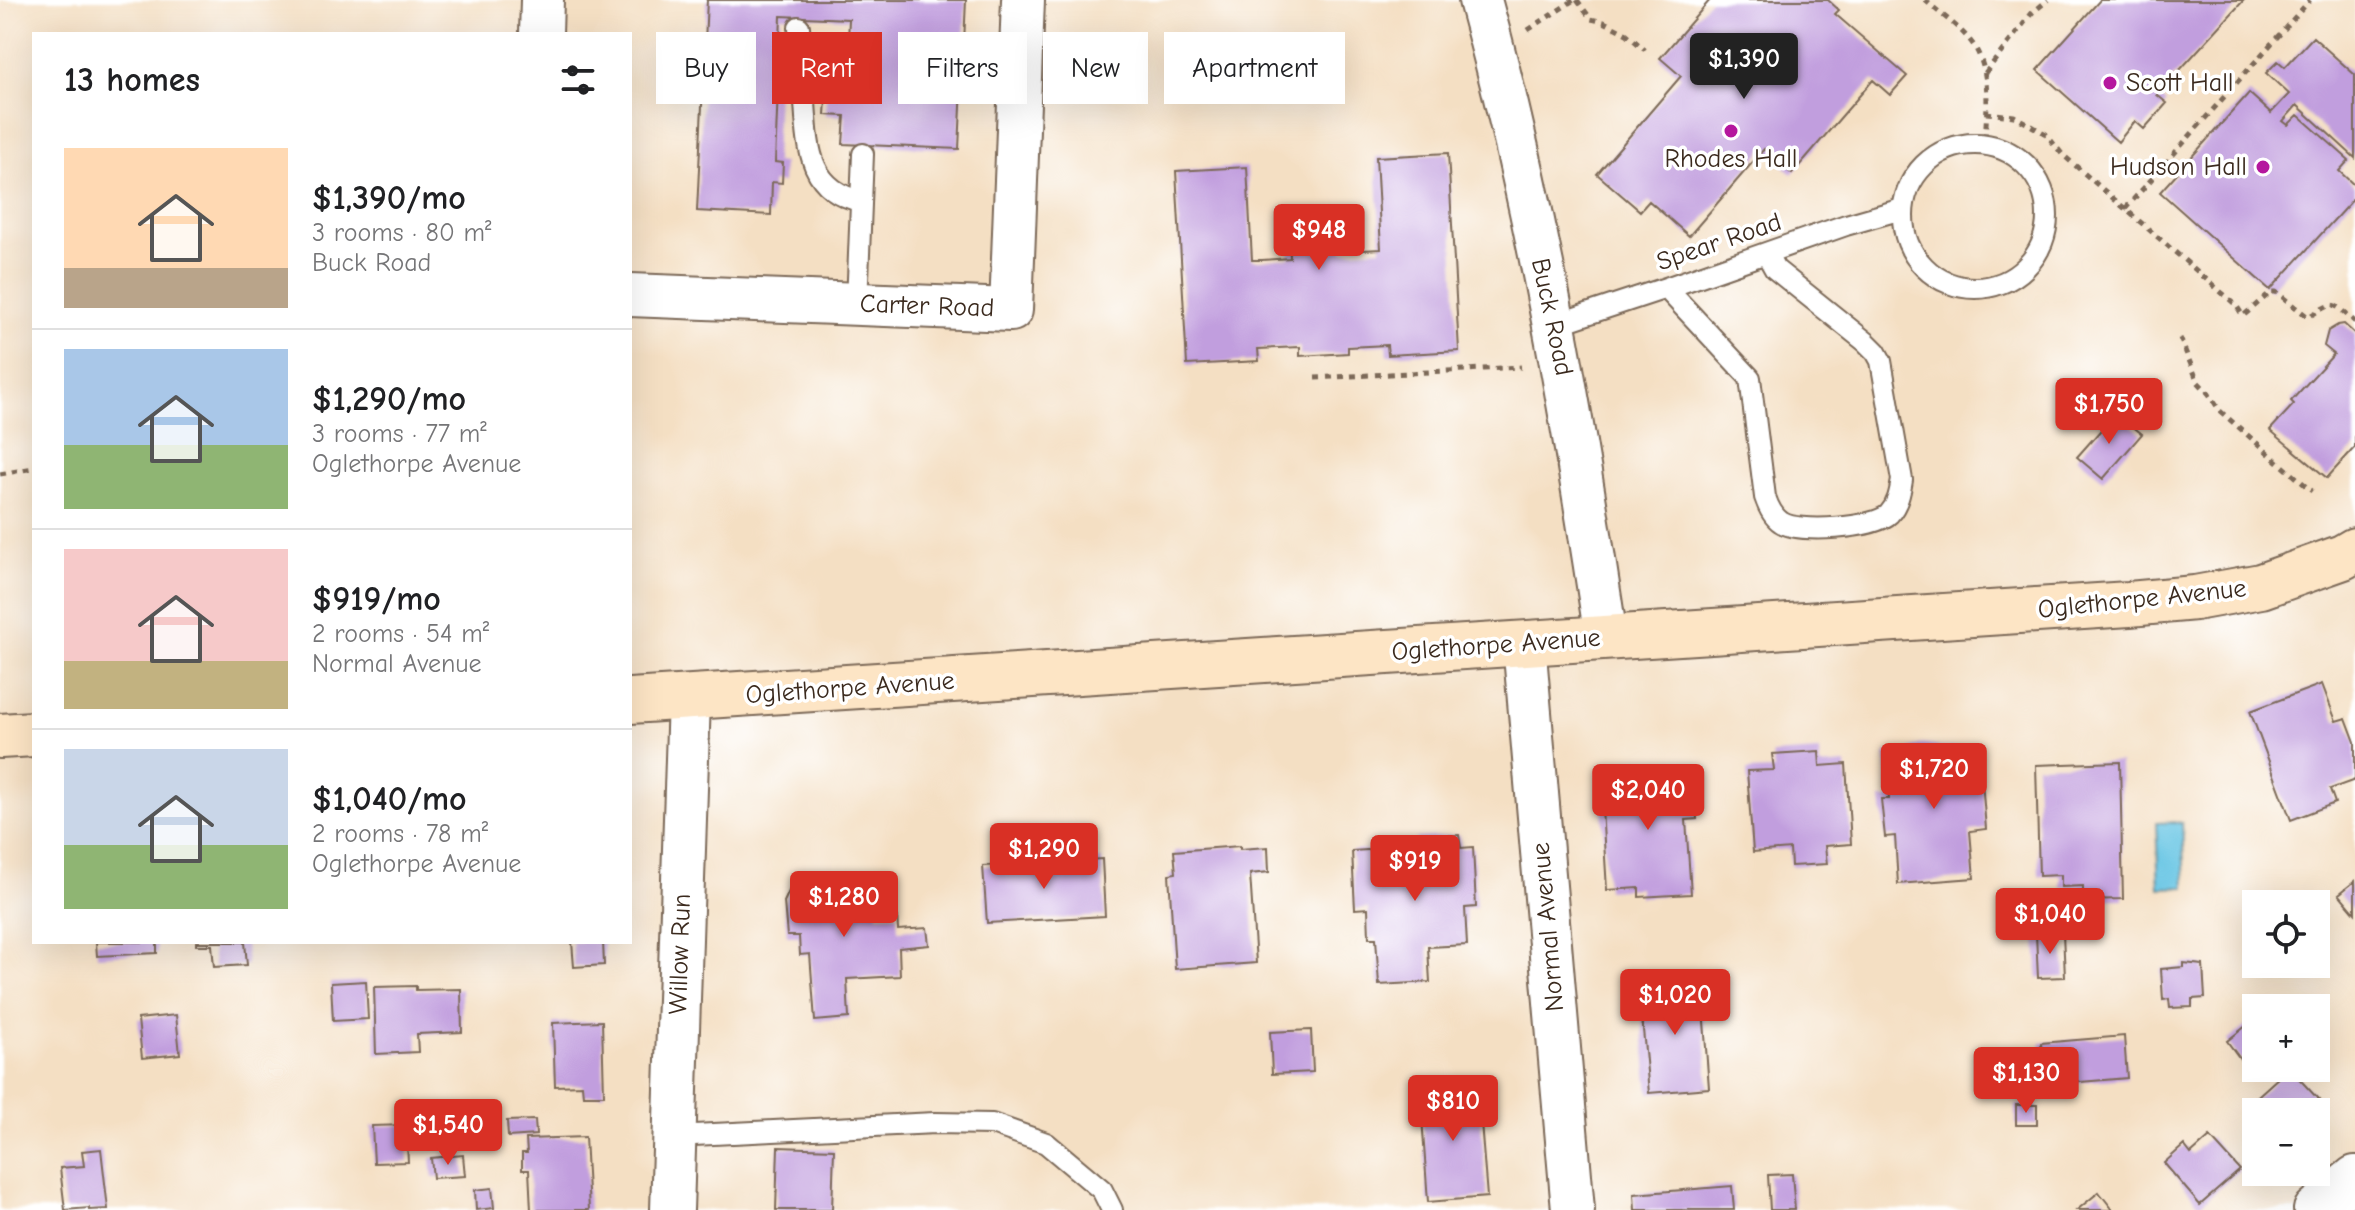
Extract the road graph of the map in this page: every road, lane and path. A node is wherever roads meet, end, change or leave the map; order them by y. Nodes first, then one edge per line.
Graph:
1 (542, 0) edge
2 (1023, 0) edge
3 (1480, 0) edge
4 (1575, 0) edge
5 (1925, 0) edge
6 (2048, 0) edge
7 (2310, 0) edge
8 (799, 27) dead end
9 (1526, 31) dead end
10 (541, 32) edge
11 (1645, 50) dead end
12 (1984, 74) junction
13 (1986, 113) junction
14 (1985, 144) junction
15 (863, 154) dead end
16 (861, 201) junction
17 (1902, 209) junction
18 (2125, 209) junction
19 (1766, 253) junction
20 (1666, 288) junction
21 (632, 295) edge
22 (857, 304) junction
23 (2355, 322) edge
24 (1554, 325) junction
25 (2180, 338) dead end
26 (1536, 367) dead end
27 (1315, 378) dead end
28 (32, 468) edge
29 (0, 474) edge
30 (2312, 491) dead end
31 (2355, 550) edge
32 (1606, 638) junction
33 (1524, 643) junction
34 (689, 699) junction
35 (632, 701) edge
36 (32, 734) edge
37 (0, 736) edge
38 (674, 1136) junction
39 (2355, 1177) edge
40 (672, 1210) edge
41 (1112, 1210) edge
42 (1573, 1210) edge
43 (2315, 1210) edge

1 - 10 street
2 - 22 street, Carter Road
3 - 24 street, Buck Road
4 - 9 path
4 - 11 path
5 - 12 path
6 - 12 path
7 - 18 path
8 - 16 lane
12 - 13 path
13 - 14 path
13 - 18 path
14 - 17 lane
14 - 17 lane
15 - 16 lane
16 - 22 lane
17 - 19 lane, Spear Road
18 - 23 path
19 - 20 lane, Spear Road
19 - 20 lane
20 - 24 lane, Spear Road
21 - 22 street, Carter Road
24 - 32 street, Buck Road
25 - 30 path
26 - 27 path
28 - 29 path
31 - 32 main road, Oglethorpe Avenue
32 - 33 main road, Oglethorpe Avenue
33 - 34 main road, Oglethorpe Avenue
33 - 42 street, Normal Avenue
34 - 35 main road, Oglethorpe Avenue
34 - 38 street, Willow Run
36 - 37 main road
38 - 40 street, Willow Run
38 - 41 lane
39 - 43 street

